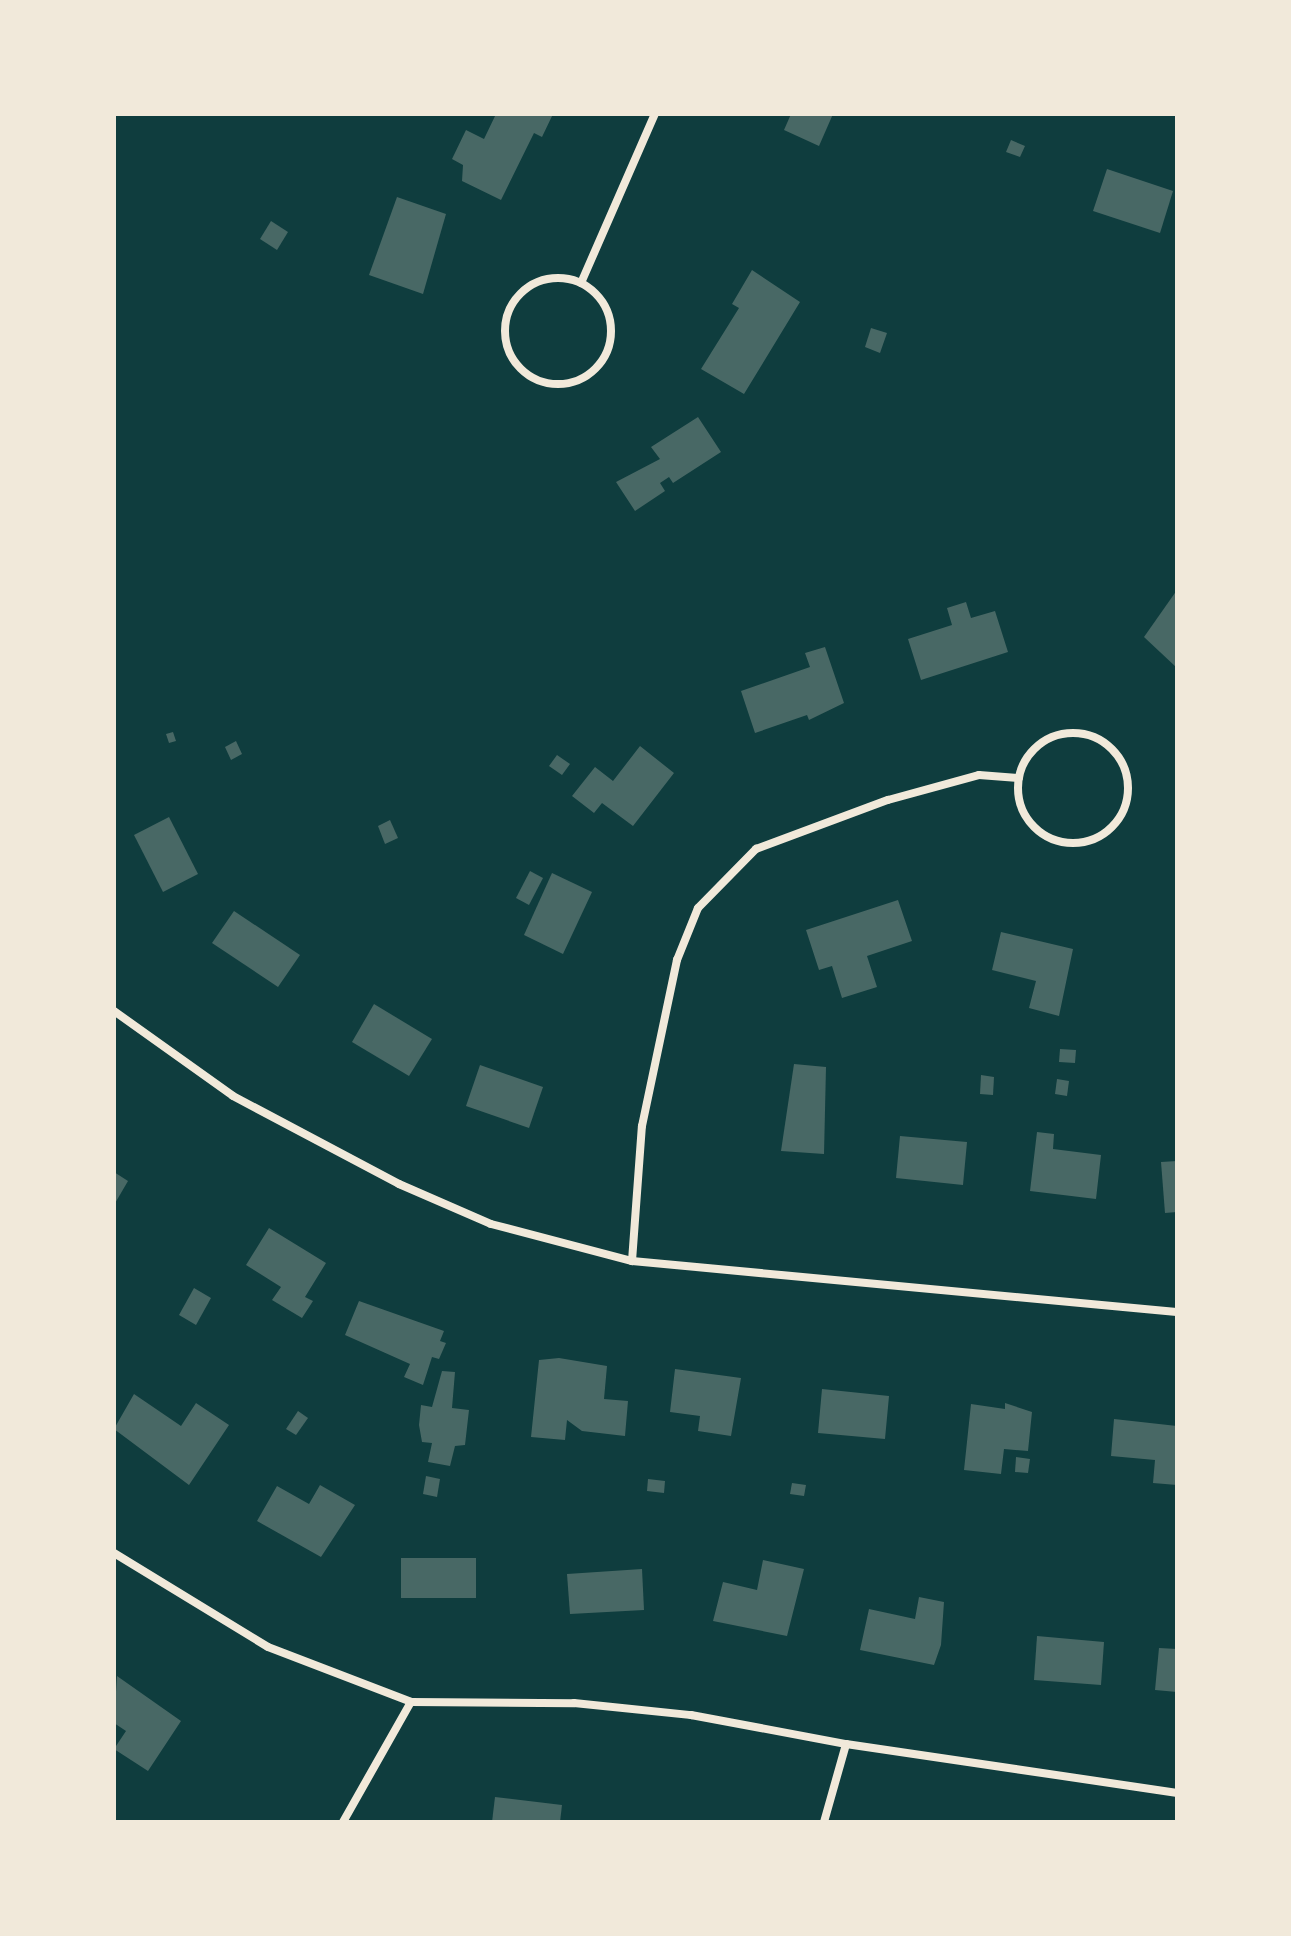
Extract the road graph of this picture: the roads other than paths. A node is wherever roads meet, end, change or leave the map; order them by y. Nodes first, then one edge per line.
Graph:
1 (655, 114) edge
2 (581, 283) junction
3 (1019, 778) junction
4 (114, 1011) edge
5 (632, 1261) junction
6 (1177, 1312) edge
7 (114, 1553) edge
8 (411, 1702) junction
9 (846, 1744) junction
10 (1177, 1793) edge
11 (343, 1822) edge
12 (824, 1822) edge

1 - 2 street
2 - 2 street
3 - 3 street
3 - 5 street
4 - 5 street
5 - 6 street
7 - 8 street
8 - 9 street
8 - 11 street
9 - 10 street
9 - 12 street

